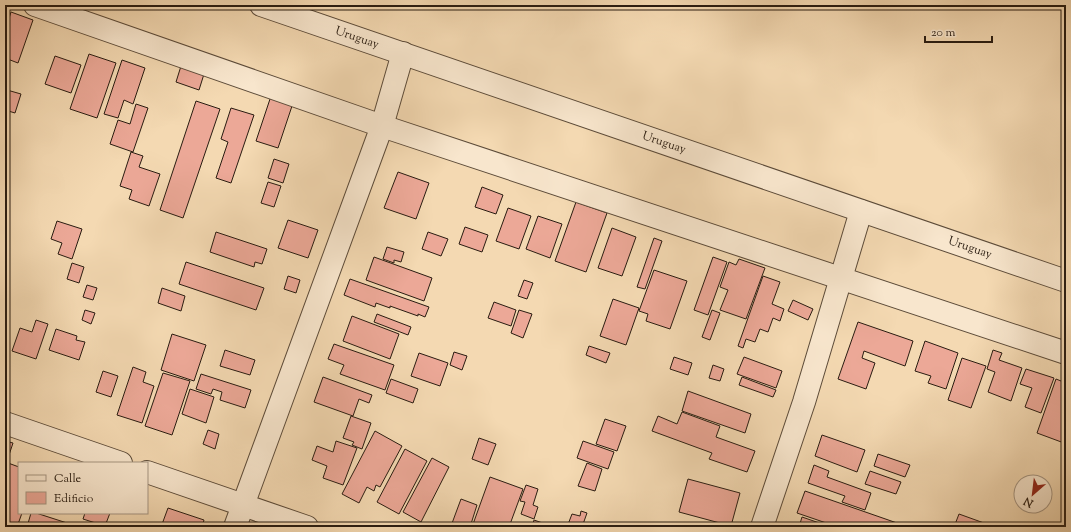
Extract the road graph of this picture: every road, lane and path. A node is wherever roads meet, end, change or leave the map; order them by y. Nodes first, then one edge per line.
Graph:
1 (35, 5) edge
2 (261, 5) edge
3 (403, 54) junction
4 (382, 126) junction
5 (861, 211) junction
6 (842, 278) junction
7 (1066, 281) edge
8 (1066, 354) edge
9 (5, 423) edge
10 (119, 462) edge
11 (148, 472) edge
12 (243, 505) junction
13 (235, 527) edge
14 (307, 527) edge
15 (762, 527) edge

1 - 4 street
2 - 3 street, Uruguay
3 - 4 street
3 - 5 street, Uruguay
4 - 6 street
4 - 12 street
5 - 6 street
5 - 7 street, Uruguay
6 - 8 street
6 - 15 street
9 - 10 street
11 - 12 street
12 - 13 street
12 - 14 street

